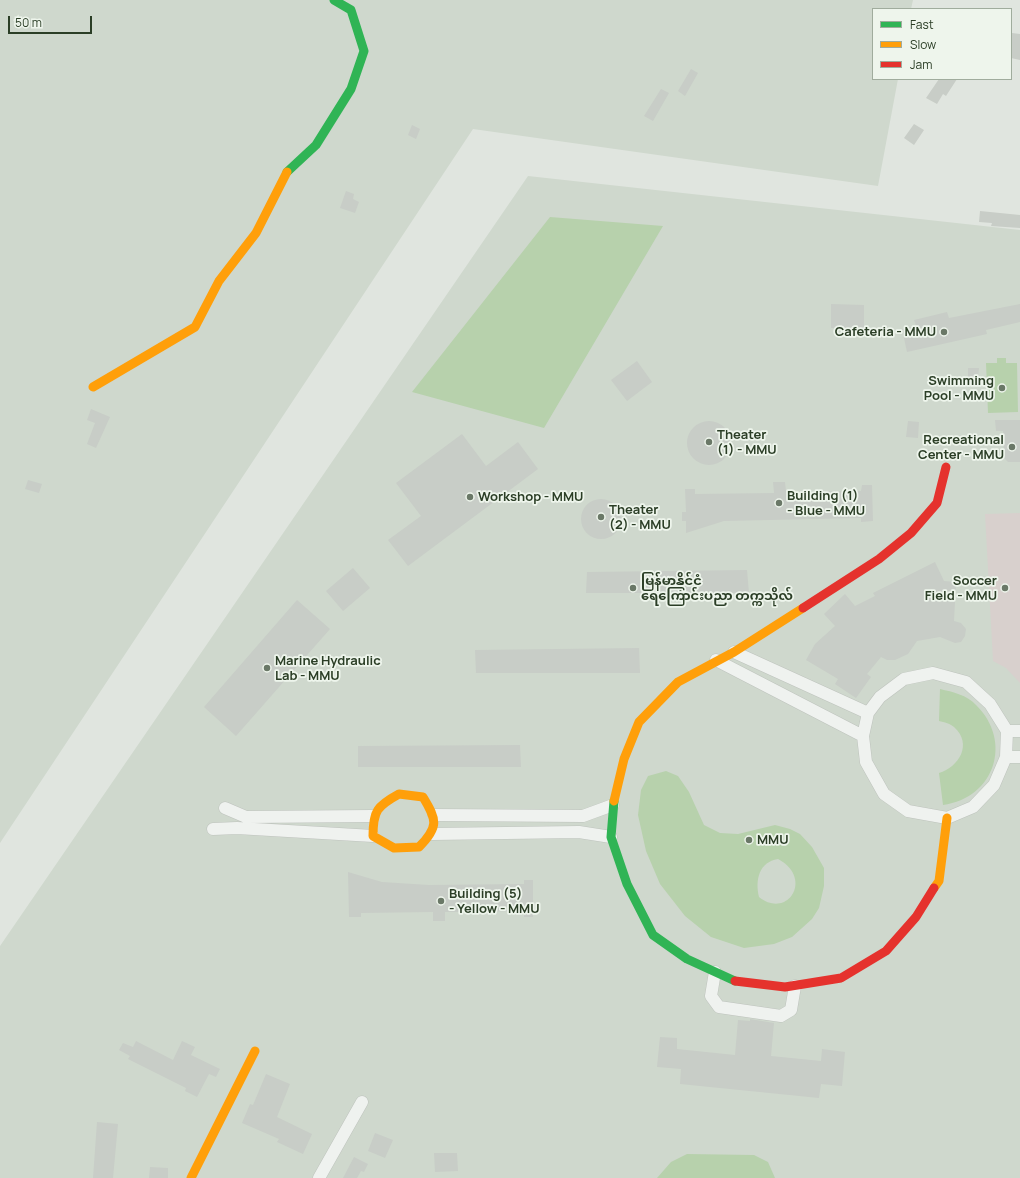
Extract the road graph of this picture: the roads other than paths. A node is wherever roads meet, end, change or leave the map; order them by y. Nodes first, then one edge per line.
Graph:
1 (334, 0) edge
2 (93, 387) dead end
3 (946, 467) dead end
4 (734, 652) junction
5 (716, 660) junction
6 (868, 713) junction
7 (1007, 731) junction
8 (1020, 731) edge
9 (863, 736) junction
10 (1006, 757) junction
11 (1020, 757) edge
12 (613, 805) junction
13 (225, 808) dead end
14 (434, 815) junction
15 (373, 816) junction
16 (947, 818) junction
17 (213, 829) dead end
18 (432, 834) junction
19 (373, 836) junction
20 (610, 837) junction
21 (715, 972) junction
22 (795, 986) junction
23 (255, 1051) dead end
24 (362, 1102) dead end
25 (192, 1178) edge
26 (319, 1178) edge

1 - 2 street
3 - 4 street
4 - 5 street
4 - 6 street
5 - 9 street
5 - 12 street
6 - 7 street
6 - 9 street
7 - 8 street
7 - 10 street
9 - 16 street
10 - 11 street
10 - 16 street
12 - 14 street
12 - 20 street
13 - 15 street
14 - 15 street
14 - 18 street
15 - 19 street
16 - 22 street
17 - 19 street
18 - 19 street
18 - 20 street
20 - 21 street
21 - 22 street
21 - 22 street
23 - 25 street
24 - 26 street

